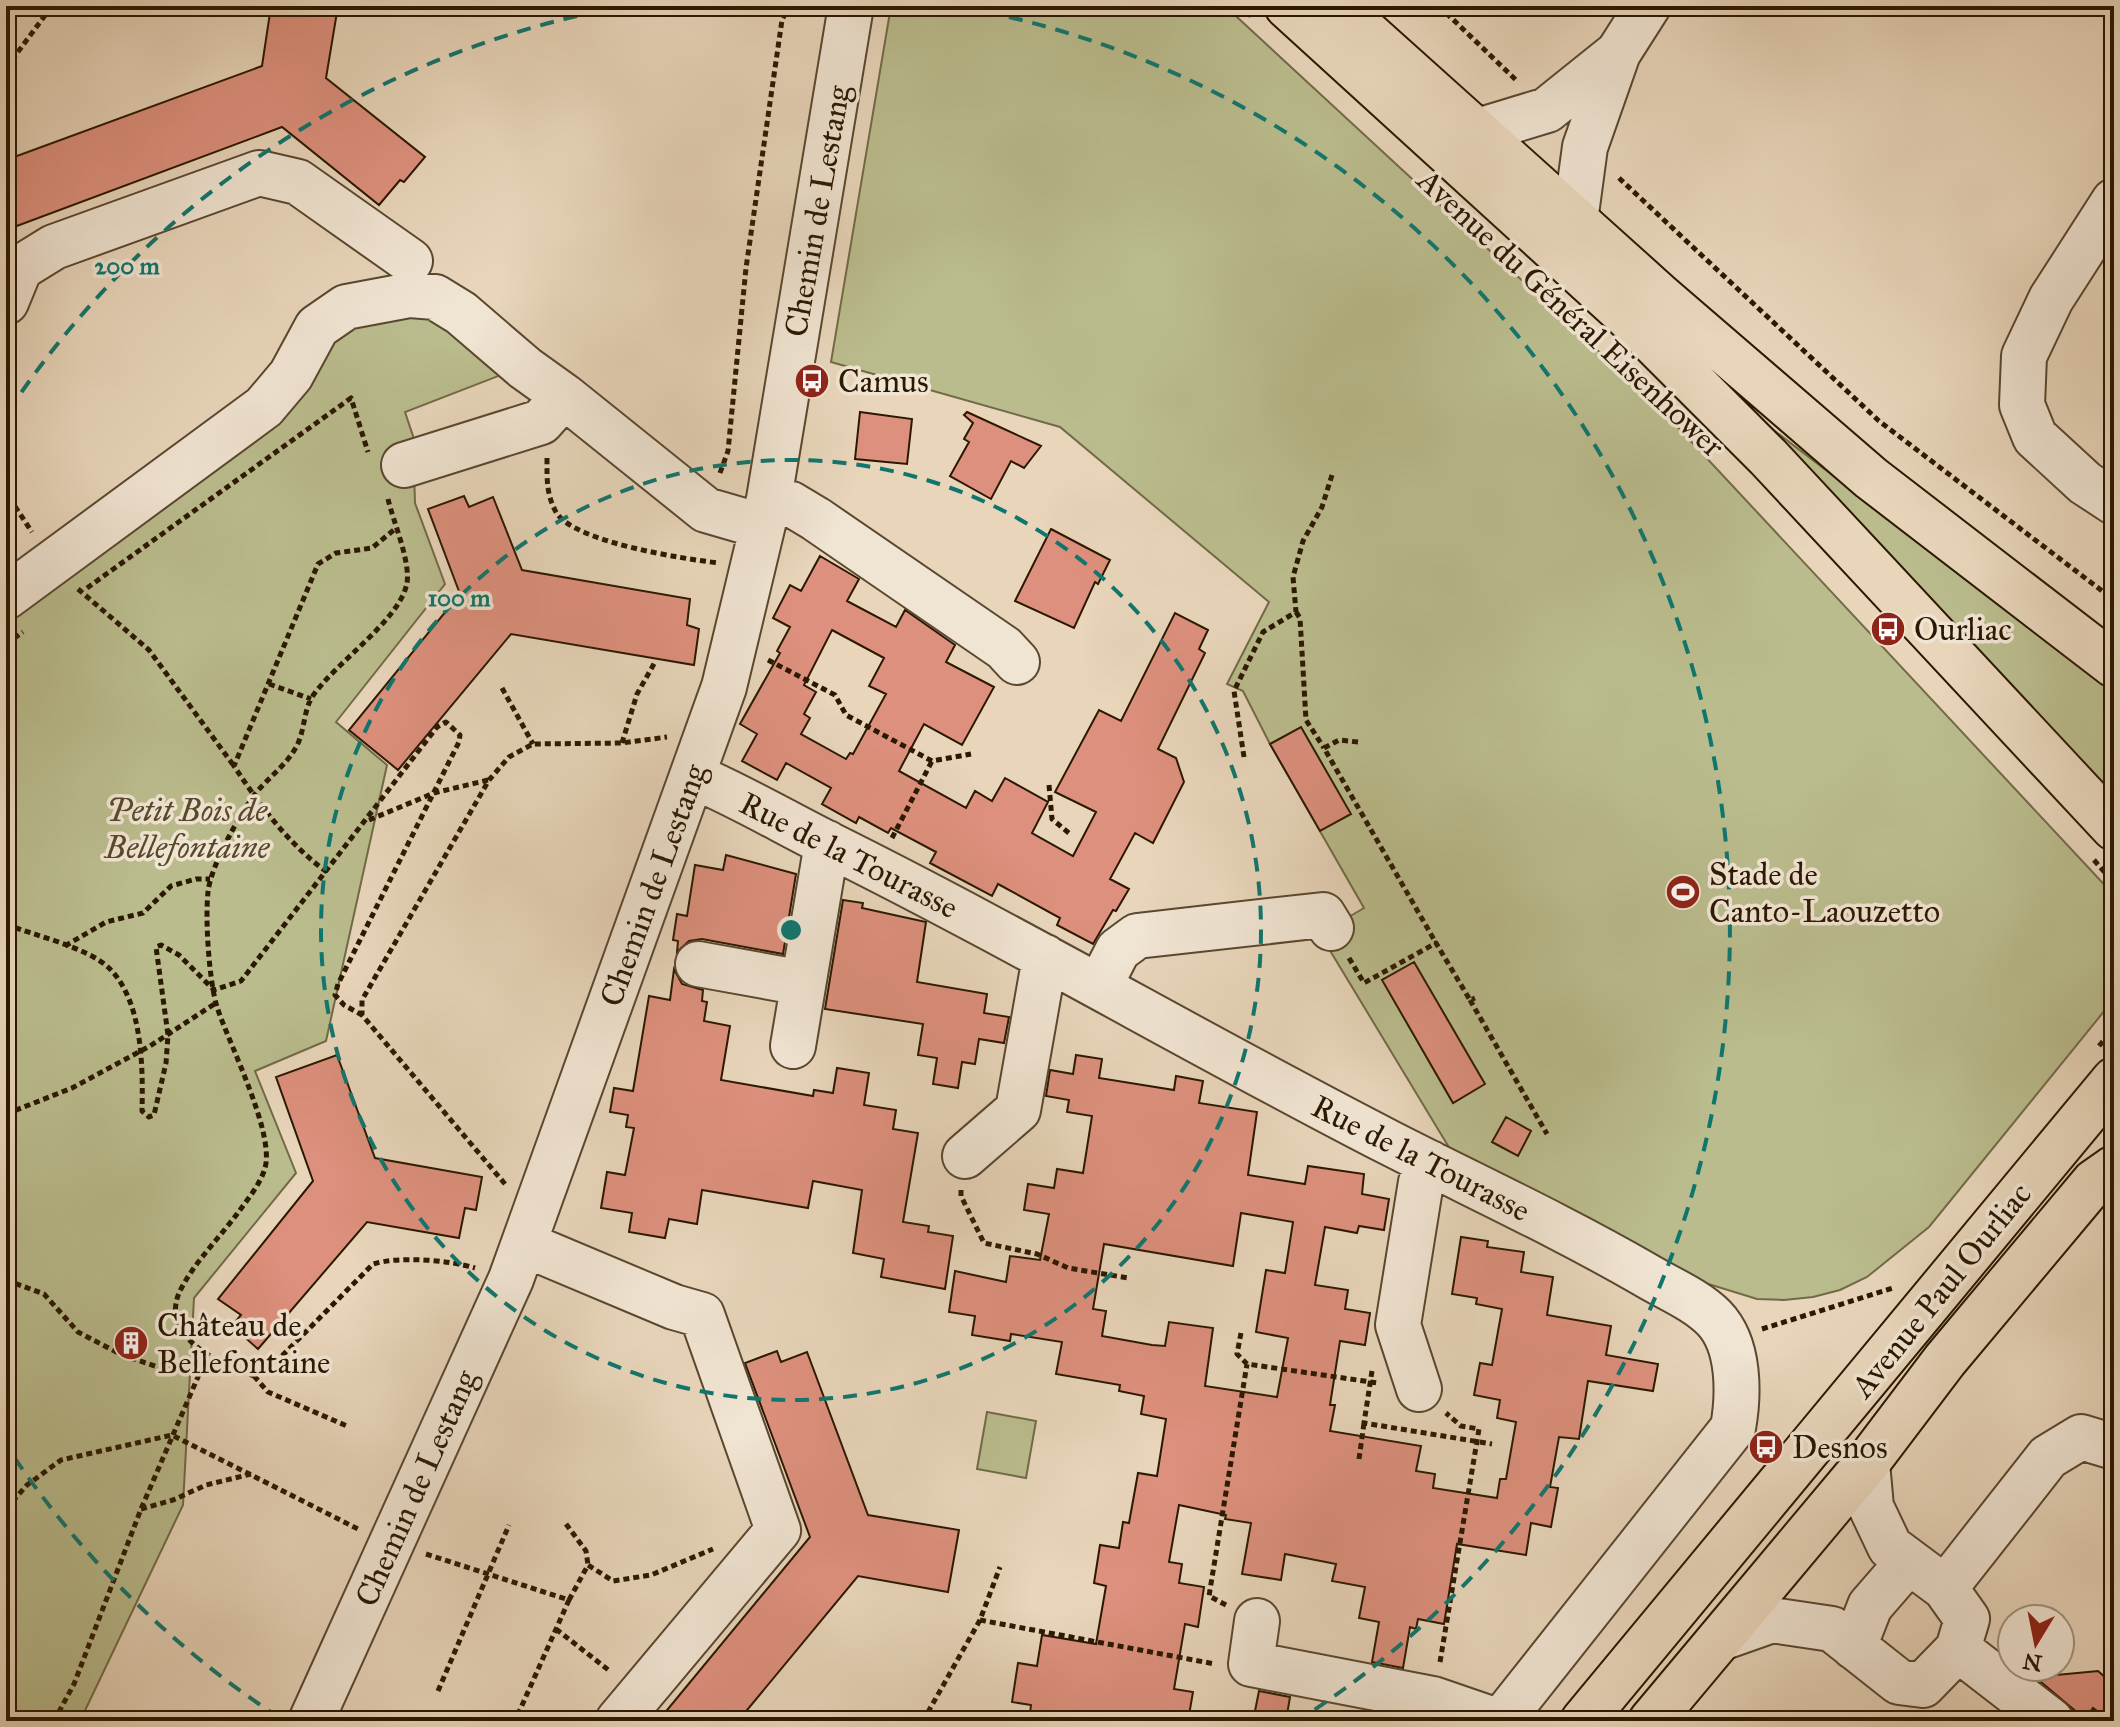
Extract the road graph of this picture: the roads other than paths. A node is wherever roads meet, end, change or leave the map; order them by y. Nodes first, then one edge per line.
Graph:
1 (851, 6) edge
2 (1337, 6) edge
3 (1648, 6) edge
4 (1269, 11) edge
5 (1618, 53) junction
6 (1478, 131) junction
7 (2114, 201) edge
8 (1575, 221) junction
9 (410, 261) dead end
10 (6, 302) edge
11 (552, 409) junction
12 (386, 458) road end
13 (2114, 502) edge
14 (765, 513) junction
15 (19, 612) edge
16 (1017, 662) dead end
17 (2114, 665) edge
18 (693, 776) junction
19 (827, 843) junction
20 (2103, 843) edge
21 (1331, 928) road end
22 (1045, 957) junction
23 (698, 964) dead end
24 (803, 983) junction
25 (1099, 987) junction
26 (793, 1046) dead end
27 (2104, 1066) edge
28 (965, 1156) road end
29 (1430, 1163) junction
30 (2114, 1168) edge
31 (517, 1262) junction
32 (1419, 1389) road end
33 (2114, 1447) edge
34 (1867, 1463) junction
35 (1909, 1561) junction
36 (1945, 1588) junction
37 (1257, 1621) road end
38 (1721, 1638) junction
39 (1854, 1647) junction
40 (1958, 1649) junction
41 (629, 1708) edge
42 (311, 1721) edge
43 (1499, 1721) edge
44 (1583, 1721) edge
45 (1651, 1721) edge
46 (2051, 1721) edge

1 - 14 street, Chemin de Lestang
2 - 6 main road
3 - 5 street
4 - 20 main road, Avenue du Général Eisenhower
5 - 6 street
5 - 8 street
6 - 8 main road
7 - 13 street
8 - 17 main road
9 - 10 street
11 - 12 street
11 - 14 street
11 - 15 street
14 - 16 street
14 - 18 street, Chemin de Lestang
18 - 19 street, Rue de la Tourasse
18 - 31 street, Chemin de Lestang
19 - 22 street, Rue de la Tourasse
19 - 24 street
21 - 25 street
22 - 25 street, Rue de la Tourasse
22 - 28 street
23 - 24 street
24 - 26 street
25 - 29 street, Rue de la Tourasse
27 - 44 main road, Avenue Paul Ourliac
29 - 32 street
29 - 43 street, Rue de la Tourasse
30 - 34 main road, Avenue Paul Ourliac
31 - 41 street
31 - 42 street, Chemin de Lestang
33 - 36 street
34 - 35 street
34 - 38 main road, Avenue Paul Ourliac
35 - 36 street
35 - 39 street
36 - 40 street
37 - 43 street
38 - 39 street
38 - 45 main road, Avenue Paul Ourliac
39 - 40 street
40 - 46 street

